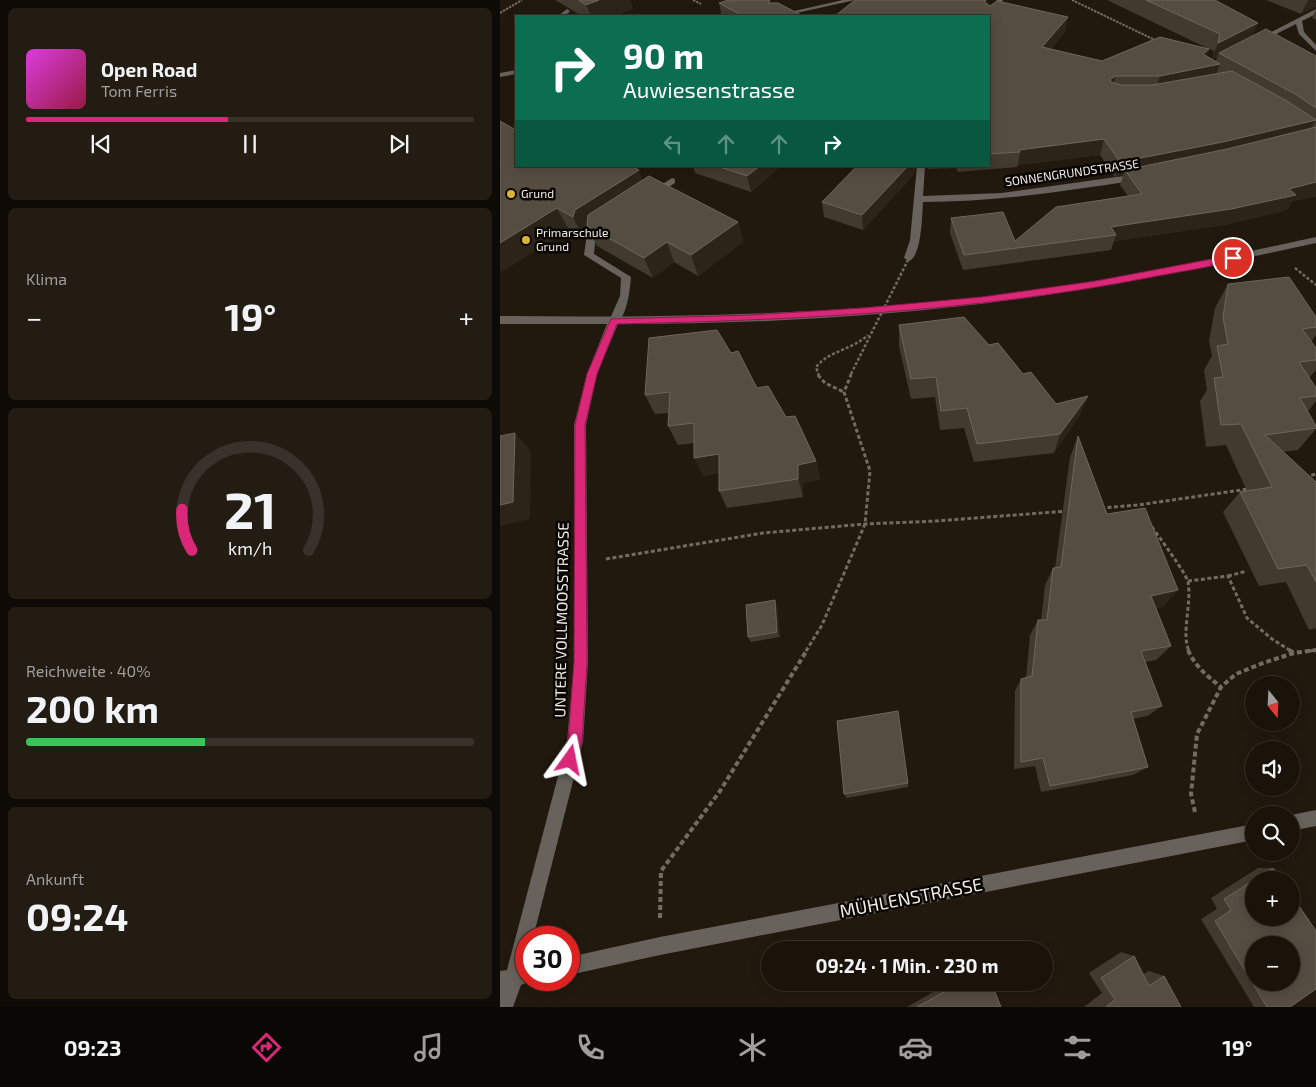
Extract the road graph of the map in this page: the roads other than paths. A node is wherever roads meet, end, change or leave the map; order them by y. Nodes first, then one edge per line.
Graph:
1 (760, 0) edge
2 (852, 0) edge
3 (1000, 0) edge
4 (568, 11) dead end
5 (1316, 11) edge
6 (562, 15) edge
7 (721, 15) edge
8 (780, 15) edge
9 (990, 15) edge
10 (1298, 20) junction
11 (1248, 47) edge
12 (1316, 49) edge
13 (515, 72) edge
14 (500, 75) edge
15 (921, 167) edge
16 (1149, 176) edge
17 (672, 181) dead end
18 (918, 199) junction
19 (640, 202) edge
20 (608, 223) edge
21 (1316, 240) edge
22 (909, 258) road end
23 (500, 320) edge
24 (614, 321) junction
25 (1316, 818) edge
26 (1300, 822) edge
27 (1245, 834) edge
28 (580, 964) edge
29 (513, 978) edge
30 (504, 1007) edge

1 - 7 street
2 - 8 street
3 - 9 street
4 - 6 street
5 - 10 street
10 - 11 street
10 - 12 street
13 - 14 street
15 - 18 street
16 - 18 street, SONNENGRUNDSTRASSE
17 - 19 street
18 - 22 street
20 - 24 street, UNTERE VOLLMOOSSTRASSE
21 - 24 street
23 - 24 street
24 - 29 street, UNTERE VOLLMOOSSTRASSE
25 - 26 street
27 - 28 street, MÜHLENSTRASSE
29 - 30 street, UNTERE VOLLMOOSSTRASSE

